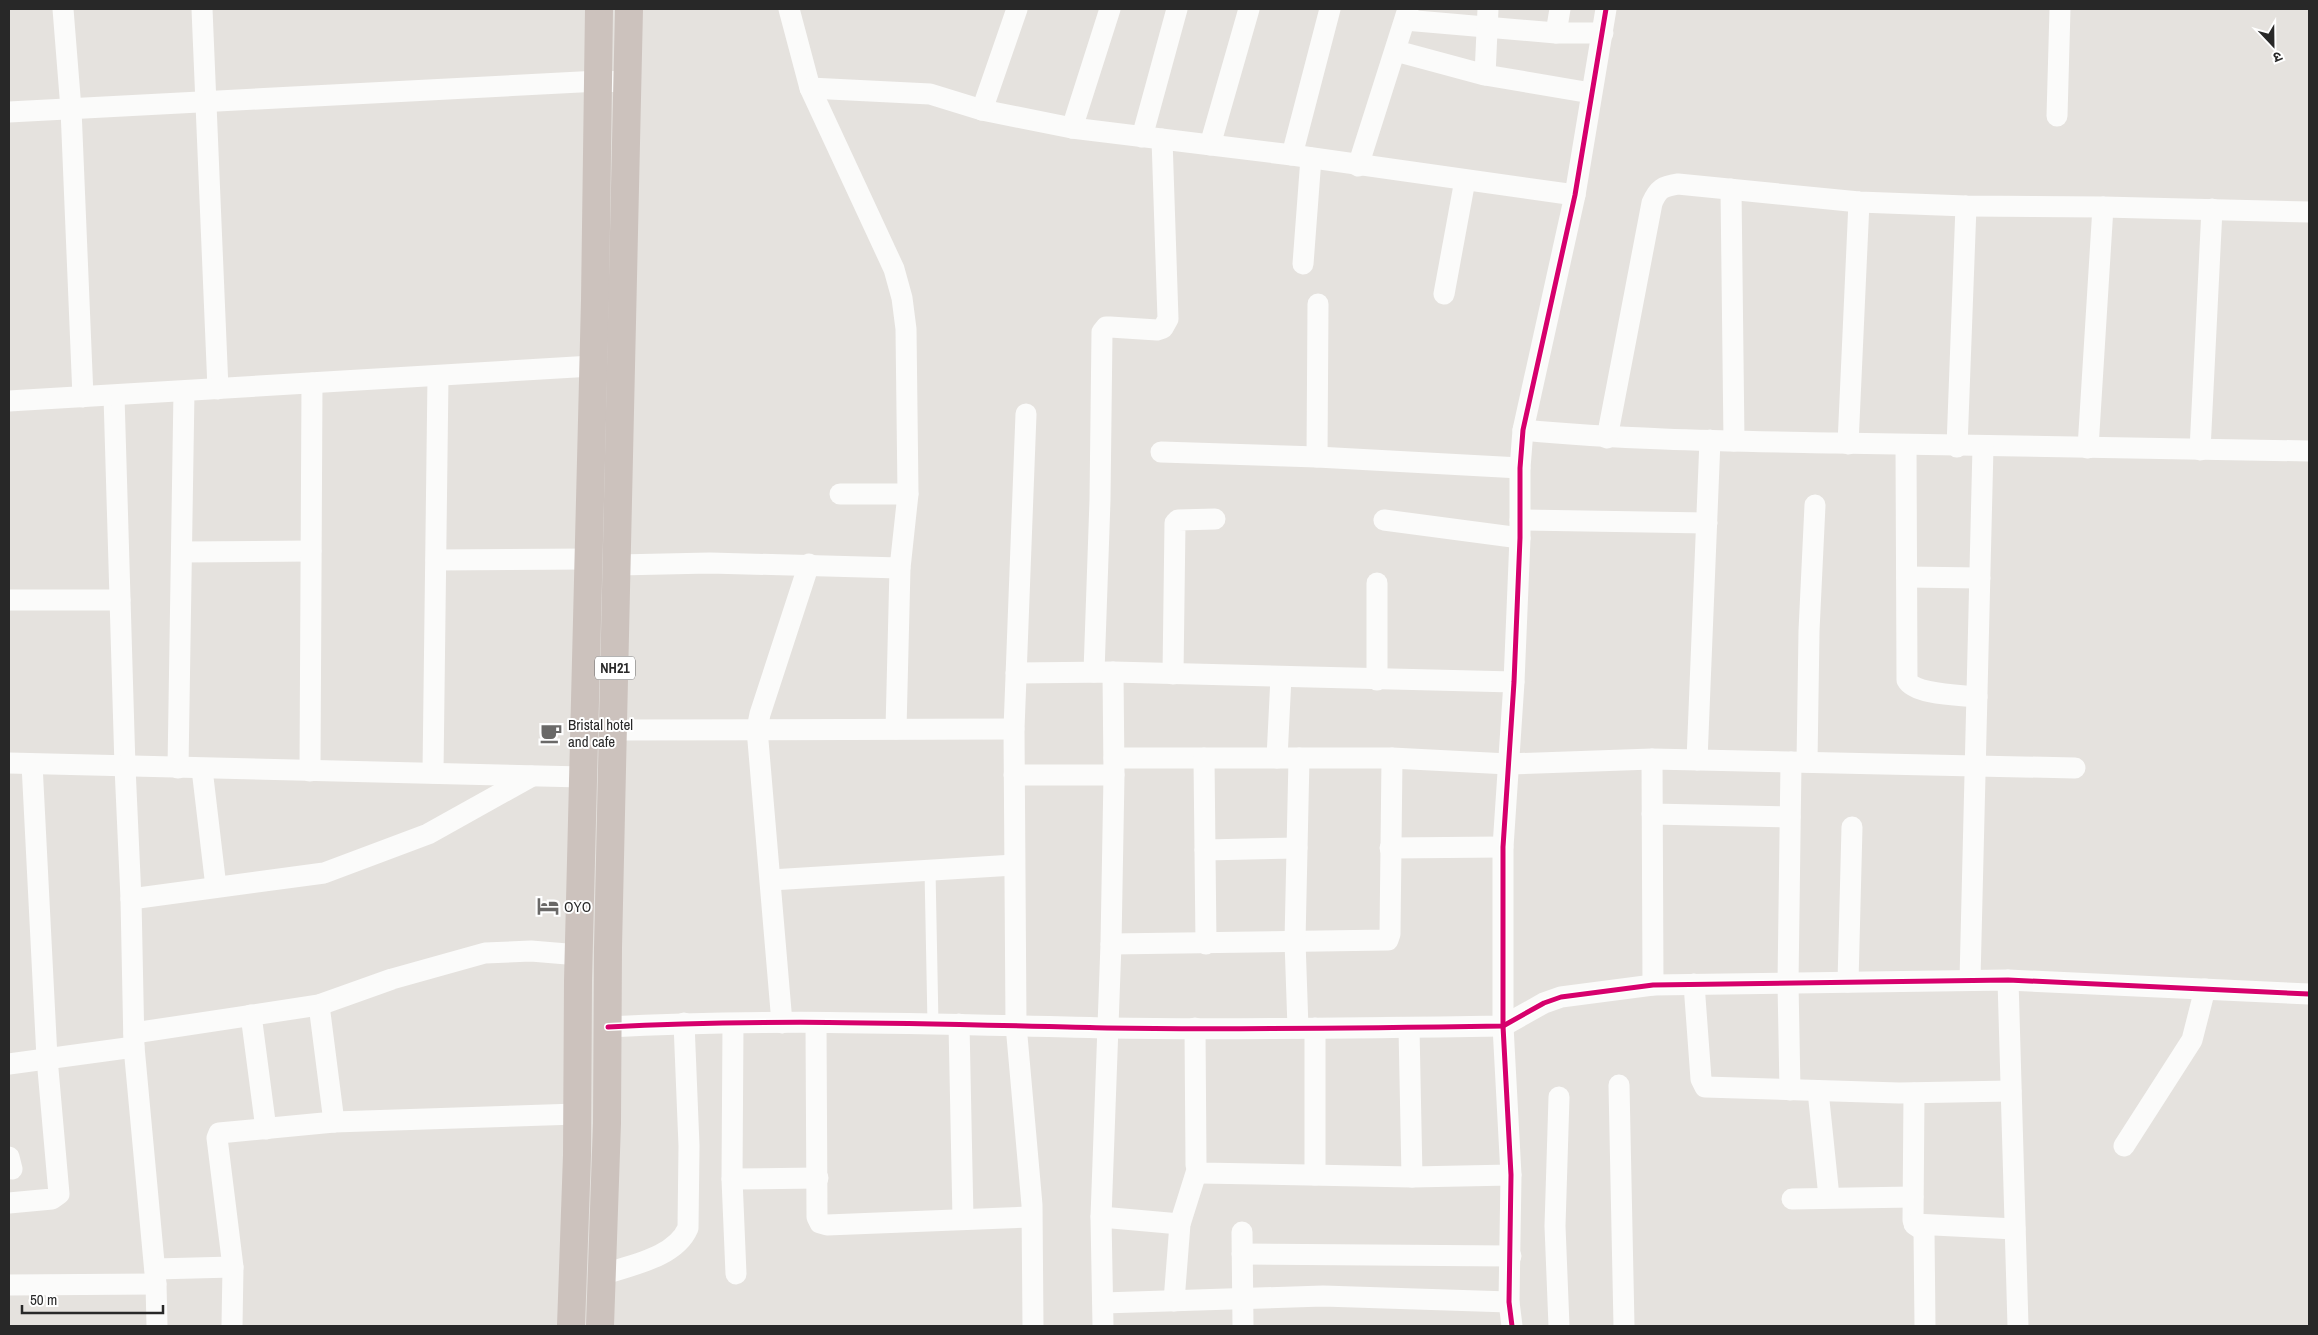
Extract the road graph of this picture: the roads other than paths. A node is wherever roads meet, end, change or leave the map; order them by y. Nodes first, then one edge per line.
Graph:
1 (63, 9) edge
2 (202, 9) edge
3 (599, 9) edge
4 (629, 9) edge
5 (789, 9) edge
6 (1018, 9) edge
7 (1110, 9) edge
8 (1177, 9) edge
9 (1249, 9) edge
10 (1330, 9) edge
11 (1560, 9) edge
12 (1606, 9) edge
13 (2060, 9) edge
14 (1407, 14) edge
15 (1488, 17) edge
16 (1556, 33) junction
17 (1603, 33) junction
18 (1396, 51) junction
19 (1485, 75) junction
20 (598, 81) junction
21 (628, 82) junction
22 (810, 88) junction
23 (1591, 93) junction
24 (206, 102) junction
25 (71, 109) junction
26 (982, 110) junction
27 (9, 112) edge
28 (2057, 116) dead end
29 (1072, 128) junction
30 (1152, 138) junction
31 (1210, 145) junction
32 (1302, 156) junction
33 (1358, 166) junction
34 (1465, 180) junction
35 (1731, 189) junction
36 (1575, 195) junction
37 (1859, 202) junction
38 (1966, 206) junction
39 (2103, 207) junction
40 (2212, 209) junction
41 (2309, 212) edge
42 (1303, 264) dead end
43 (1444, 294) dead end
44 (1318, 304) dead end
45 (592, 366) junction
46 (438, 376) junction
47 (312, 383) junction
48 (218, 389) junction
49 (184, 391) junction
50 (114, 396) junction
51 (83, 397) junction
52 (9, 401) edge
53 (1026, 414) dead end
54 (1524, 430) junction
55 (1607, 438) junction
56 (1710, 440) junction
57 (1734, 441) junction
58 (1848, 444) junction
59 (1906, 445) junction
60 (1957, 447) junction
61 (1983, 447) junction
62 (2088, 448) junction
63 (2200, 450) junction
64 (2309, 451) edge
65 (1161, 452) dead end
66 (1317, 457) junction
67 (1520, 468) junction
68 (840, 494) dead end
69 (908, 494) junction
70 (1816, 505) dead end
71 (1215, 519) dead end
72 (1384, 520) dead end
73 (1707, 523) junction
74 (1520, 529) junction
75 (311, 551) junction
76 (182, 552) junction
77 (588, 559) junction
78 (436, 560) junction
79 (809, 564) junction
80 (618, 565) junction
81 (900, 568) junction
82 (1906, 577) junction
83 (1980, 578) junction
84 (1377, 583) dead end
85 (9, 600) edge
86 (120, 600) junction
87 (1104, 672) junction
88 (1016, 673) junction
89 (1173, 674) junction
90 (1281, 677) junction
91 (1377, 680) junction
92 (1514, 682) junction
93 (1977, 697) junction
94 (896, 728) junction
95 (757, 729) junction
96 (1014, 729) junction
97 (614, 730) junction
98 (1204, 758) junction
99 (1277, 758) junction
100 (1299, 758) junction
101 (1392, 758) junction
102 (1652, 759) junction
103 (1697, 760) junction
104 (1799, 762) junction
105 (9, 763) edge
106 (32, 764) junction
107 (1508, 764) junction
108 (1114, 766) junction
109 (1976, 766) junction
110 (124, 767) junction
111 (178, 768) junction
112 (2075, 768) dead end
113 (202, 769) junction
114 (310, 771) junction
115 (433, 774) junction
116 (1014, 775) junction
117 (533, 776) junction
118 (583, 777) junction
119 (1652, 814) junction
120 (1790, 817) junction
121 (1852, 827) dead end
122 (1503, 847) junction
123 (1297, 848) junction
124 (1390, 848) junction
125 (1205, 850) junction
126 (1014, 865) junction
127 (930, 870) junction
128 (771, 880) junction
129 (216, 887) junction
130 (131, 899) junction
131 (1295, 941) junction
132 (1111, 944) junction
133 (1206, 944) junction
134 (579, 955) junction
135 (1970, 980) junction
136 (2008, 980) junction
137 (1848, 982) junction
138 (1788, 983) junction
139 (1653, 984) junction
140 (1694, 984) junction
141 (2206, 989) junction
142 (2309, 994) edge
143 (319, 1005) junction
144 (251, 1016) junction
145 (684, 1023) junction
146 (782, 1023) junction
147 (733, 1024) junction
148 (816, 1024) junction
149 (933, 1024) junction
150 (959, 1024) junction
151 (1016, 1025) junction
152 (1502, 1026) junction
153 (608, 1028) junction
154 (1108, 1028) junction
155 (1195, 1028) junction
156 (1306, 1028) junction
157 (1409, 1028) junction
158 (134, 1040) junction
159 (46, 1058) junction
160 (9, 1064) edge
161 (1619, 1085) dead end
162 (1790, 1090) junction
163 (1818, 1091) junction
164 (2011, 1091) junction
165 (1914, 1093) junction
166 (1559, 1097) dead end
167 (577, 1114) junction
168 (334, 1122) junction
169 (266, 1129) junction
170 (2124, 1146) dead end
171 (1197, 1170) junction
172 (1511, 1174) junction
173 (1315, 1175) junction
174 (1412, 1177) junction
175 (732, 1178) junction
176 (818, 1178) junction
177 (1829, 1197) junction
178 (1913, 1197) junction
179 (1792, 1198) dead end
180 (9, 1203) edge
181 (1031, 1217) junction
182 (1100, 1217) junction
183 (963, 1219) junction
184 (1180, 1224) junction
185 (1914, 1224) junction
186 (2015, 1229) junction
187 (1242, 1232) dead end
188 (1242, 1254) junction
189 (1511, 1256) junction
190 (233, 1267) junction
191 (736, 1274) dead end
192 (602, 1275) junction
193 (156, 1276) junction
194 (9, 1285) edge
195 (1242, 1300) junction
196 (1174, 1301) junction
197 (1509, 1302) junction
198 (1103, 1303) junction
199 (157, 1326) edge
200 (232, 1326) edge
201 (570, 1326) edge
202 (600, 1326) edge
203 (1032, 1326) edge
204 (1103, 1326) edge
205 (1244, 1326) edge
206 (1512, 1326) edge
207 (1558, 1326) edge
208 (1624, 1326) edge
209 (1925, 1326) edge
210 (2018, 1326) edge

1 - 25 street
2 - 24 street
3 - 20 highway, NH21
4 - 21 highway, NH21
5 - 22 street
6 - 26 street
7 - 29 street
8 - 30 street
9 - 31 street
10 - 32 street
11 - 16 street
12 - 17 street
13 - 28 street
14 - 15 street
14 - 18 street
15 - 16 street
15 - 19 street
16 - 17 street
17 - 23 street
18 - 19 street
18 - 33 street
19 - 23 street
20 - 21 street
20 - 24 street
20 - 45 highway, NH21
21 - 80 highway, NH21
22 - 26 street
22 - 69 street
23 - 36 street
24 - 25 street
24 - 48 street
25 - 27 street
25 - 51 street
26 - 29 street
29 - 30 street
30 - 31 street
30 - 87 street
31 - 32 street
32 - 33 street
32 - 42 street
33 - 34 street
34 - 36 street
34 - 43 street
35 - 37 street
35 - 55 street
35 - 57 street
36 - 54 street
37 - 38 street
37 - 58 street
38 - 39 street
38 - 60 street
39 - 40 street
39 - 62 street
40 - 41 street
40 - 63 street
44 - 66 street
45 - 46 street
45 - 77 highway, NH21
46 - 47 street
46 - 78 street
47 - 48 street
47 - 75 street
48 - 49 street
49 - 50 street
49 - 76 street
50 - 51 street
50 - 86 street
51 - 52 street
53 - 88 street
54 - 55 street
54 - 67 street
55 - 56 street
56 - 57 street
56 - 73 street
57 - 58 street
58 - 59 street
59 - 60 street
59 - 82 street
60 - 61 street
61 - 62 street
61 - 83 street
62 - 63 street
63 - 64 street
65 - 66 street
66 - 67 street
67 - 74 street
68 - 69 street
69 - 81 street
70 - 104 street
71 - 89 street
72 - 74 street
73 - 74 street
73 - 103 street
74 - 92 street
75 - 76 street
75 - 114 street
76 - 111 street
77 - 78 street
77 - 118 highway, NH21
78 - 115 street
79 - 80 street
79 - 81 street
79 - 95 street
80 - 97 highway, NH21
81 - 94 street
82 - 83 street
82 - 93 street
83 - 93 street
84 - 91 street
85 - 86 street
86 - 110 street
87 - 88 street
87 - 89 street
87 - 108 street
88 - 96 street
89 - 90 street
90 - 91 street
90 - 99 street
91 - 92 street
92 - 107 street
93 - 109 street
94 - 95 street
94 - 96 street
95 - 97 street
95 - 128 street
96 - 116 street
97 - 153 highway, NH21
98 - 99 street
98 - 108 street
98 - 125 street
99 - 100 street
100 - 101 street
100 - 123 street
101 - 107 street
101 - 124 street
102 - 103 street
102 - 107 street
102 - 119 street
103 - 104 street
104 - 109 street
104 - 120 street
105 - 106 street
106 - 110 street
106 - 159 street
107 - 122 street
108 - 116 street
108 - 132 street
109 - 112 street
109 - 135 street
110 - 111 street
110 - 130 street
111 - 113 street
113 - 114 street
113 - 129 street
114 - 115 street
115 - 117 street
116 - 126 street
117 - 118 street
117 - 129 street
118 - 134 highway, NH21
119 - 120 street
119 - 139 street
120 - 138 street
121 - 137 street
122 - 124 street
122 - 152 street
123 - 125 street
123 - 131 street
124 - 131 street
125 - 133 street
126 - 127 street
126 - 151 street
127 - 128 street
127 - 149 lane
128 - 146 street
129 - 130 street
130 - 158 street
131 - 133 street
131 - 156 street
132 - 133 street
132 - 154 street
134 - 143 street
134 - 167 highway, NH21
135 - 136 street
135 - 137 street
136 - 141 street
136 - 164 street
137 - 138 street
138 - 140 street
138 - 162 street
139 - 140 street
139 - 152 street
140 - 162 street
141 - 142 street
141 - 170 street
143 - 144 street
143 - 168 street
144 - 158 street
144 - 169 street
145 - 147 street
145 - 153 street
145 - 192 street
146 - 147 street
146 - 148 street
147 - 175 street
148 - 149 street
148 - 176 street
149 - 150 street
150 - 151 street
150 - 183 street
151 - 154 street
151 - 181 street
152 - 157 street
152 - 172 street
153 - 192 highway, NH21
154 - 155 street
154 - 182 street
155 - 156 street
155 - 171 street
156 - 157 street
156 - 173 street
157 - 174 street
158 - 159 street
158 - 193 street
159 - 160 street
159 - 180 street
161 - 208 street
162 - 163 street
163 - 165 street
163 - 177 street
164 - 165 street
164 - 186 street
165 - 178 street
166 - 207 street
167 - 168 street
167 - 201 highway, NH21
168 - 169 street
169 - 190 street
171 - 173 street
171 - 184 street
172 - 174 street
172 - 189 street
173 - 174 street
175 - 176 street
175 - 191 street
176 - 183 street
177 - 178 street
177 - 179 street
178 - 185 street
181 - 183 street
181 - 203 street
182 - 184 street
182 - 198 street
184 - 196 street
185 - 186 street
185 - 209 street
186 - 210 street
187 - 188 street
188 - 189 street
188 - 195 street
189 - 197 street
190 - 193 street
190 - 200 street
192 - 202 highway, NH21
193 - 194 street
193 - 199 street
195 - 196 street
195 - 197 street
195 - 205 street
196 - 198 street
197 - 206 street
198 - 204 street

